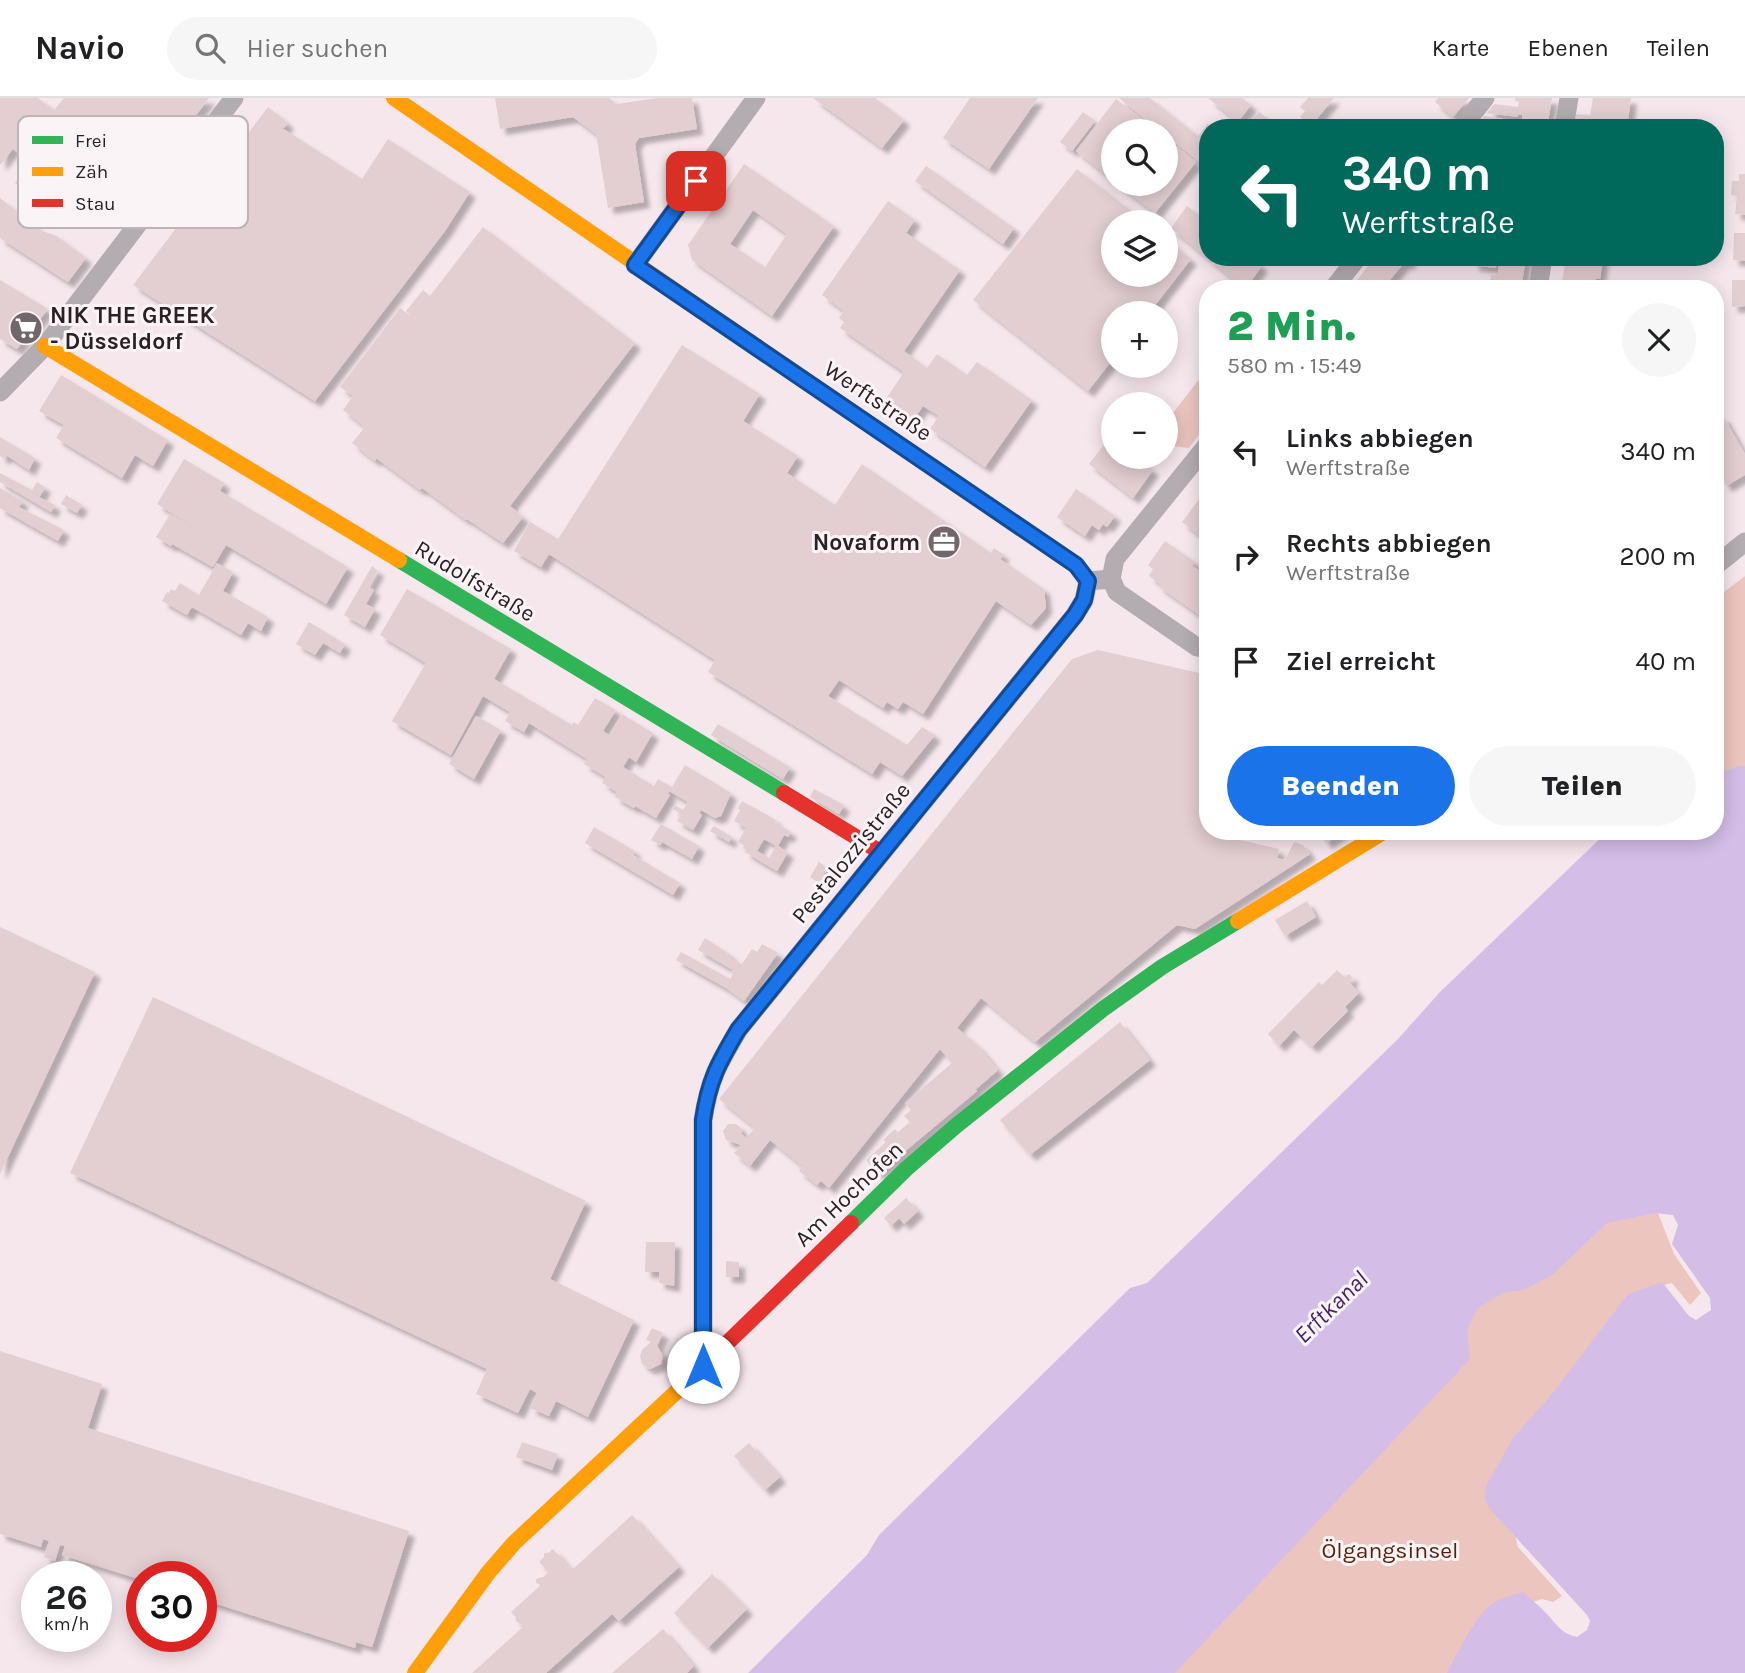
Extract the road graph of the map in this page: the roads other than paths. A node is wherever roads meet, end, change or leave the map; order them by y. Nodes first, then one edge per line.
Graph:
1 (233, 98) edge
2 (394, 98) edge
3 (756, 98) edge
4 (1485, 98) edge
5 (1569, 98) edge
6 (219, 116) edge
7 (1468, 119) edge
8 (1566, 119) edge
9 (134, 228) edge
10 (635, 265) junction
11 (1351, 266) edge
12 (1340, 280) edge
13 (44, 346) junction
14 (0, 392) edge
15 (1199, 455) edge
16 (1745, 542) edge
17 (1724, 559) edge
18 (1111, 579) junction
19 (1088, 581) junction
20 (1199, 647) edge
21 (1370, 840) edge
22 (882, 853) junction
23 (703, 1367) junction
24 (415, 1673) edge

1 - 6 street
2 - 10 street, Werftstraße
3 - 10 street
4 - 7 street
5 - 8 street
9 - 13 street
10 - 19 street, Werftstraße
11 - 12 street
13 - 14 street
13 - 22 street, Rudolfstraße
15 - 18 street
16 - 17 street
18 - 19 street
18 - 20 street
19 - 22 street, Pestalozzistraße
21 - 23 street, Am Hochofen
22 - 23 street, Pestalozzistraße
23 - 24 street, Am Hochofen

